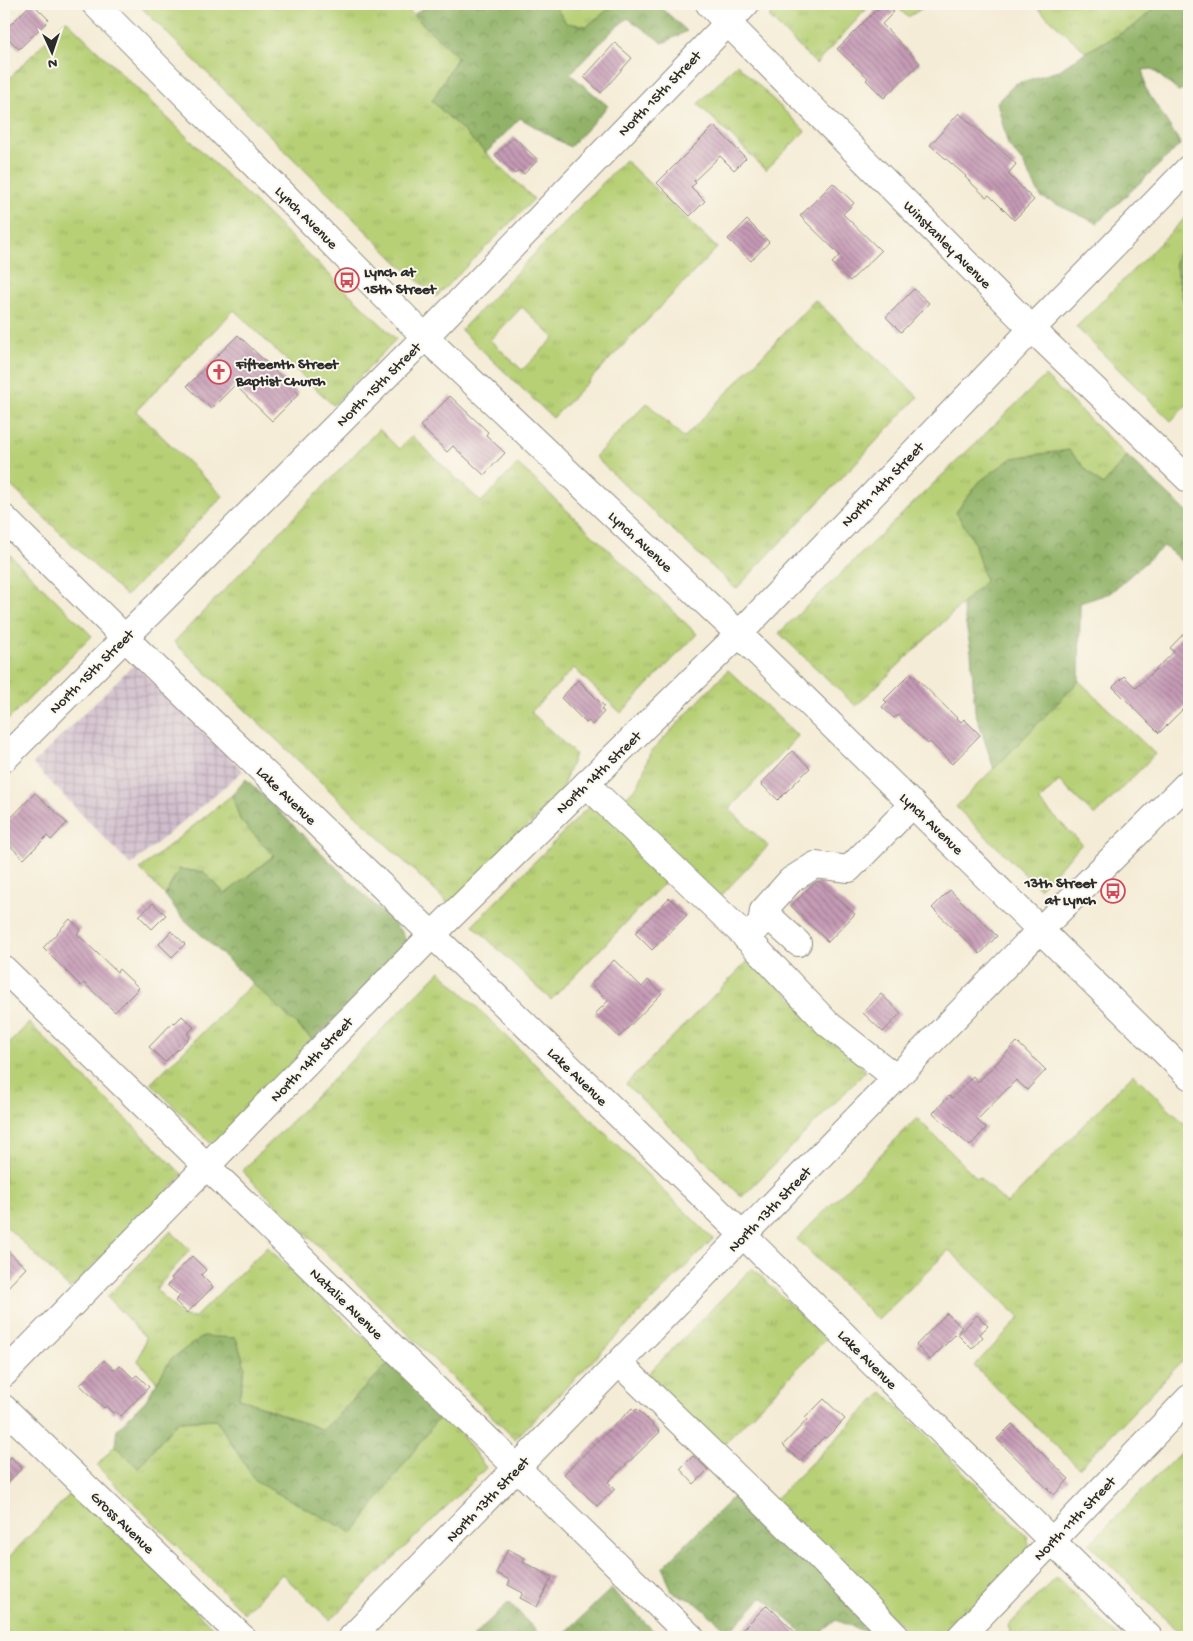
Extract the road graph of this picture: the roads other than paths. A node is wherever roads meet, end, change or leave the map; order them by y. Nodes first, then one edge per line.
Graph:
1 (95, 4) edge
2 (710, 4) edge
3 (737, 13) edge
4 (1189, 168) edge
5 (1032, 329) junction
6 (426, 337) junction
7 (1189, 480) edge
8 (4, 518) edge
9 (739, 634) junction
10 (124, 638) junction
11 (4, 759) edge
12 (1189, 782) edge
13 (586, 784) junction
14 (913, 804) junction
15 (763, 911) junction
16 (1041, 929) junction
17 (432, 935) junction
18 (746, 938) junction
19 (798, 943) dead end
20 (4, 969) edge
21 (1189, 1076) edge
22 (896, 1078) junction
23 (206, 1167) junction
24 (744, 1236) junction
25 (619, 1364) junction
26 (4, 1374) edge
27 (1189, 1398) edge
28 (4, 1408) edge
29 (517, 1469) junction
30 (1052, 1541) junction
31 (242, 1637) edge
32 (352, 1637) edge
33 (691, 1637) edge
34 (897, 1637) edge
35 (960, 1637) edge
36 (1149, 1637) edge

1 - 6 street, Lynch Avenue
2 - 3 street, Winstanley Avenue
3 - 5 street, Winstanley Avenue
3 - 6 street, North 15th Street
4 - 5 street, North 14th Street
5 - 7 street, Winstanley Avenue
5 - 9 street, North 14th Street
6 - 9 street, Lynch Avenue
6 - 10 street, North 15th Street
8 - 10 street, Lake Avenue
9 - 13 street, North 14th Street
9 - 14 street, Lynch Avenue
10 - 11 street, North 15th Street
10 - 17 street, Lake Avenue
12 - 16 street, North 13th Street
13 - 17 street, North 14th Street
13 - 18 street
14 - 15 street
14 - 16 street, Lynch Avenue
15 - 18 street
15 - 19 street
16 - 21 street, Lynch Avenue
16 - 22 street, North 13th Street
17 - 23 street, North 14th Street
17 - 24 street, Lake Avenue
18 - 22 street
20 - 23 street, Natalie Avenue
22 - 24 street, North 13th Street
23 - 26 street, North 14th Street
23 - 29 street, Natalie Avenue
24 - 25 street, North 13th Street
24 - 30 street, Lake Avenue
25 - 29 street, North 13th Street
25 - 34 street
27 - 30 street, North 11th Street
28 - 31 street, Gross Avenue
29 - 32 street, North 13th Street
29 - 33 street, Natalie Avenue
30 - 35 street, North 11th Street
30 - 36 street, Lake Avenue

